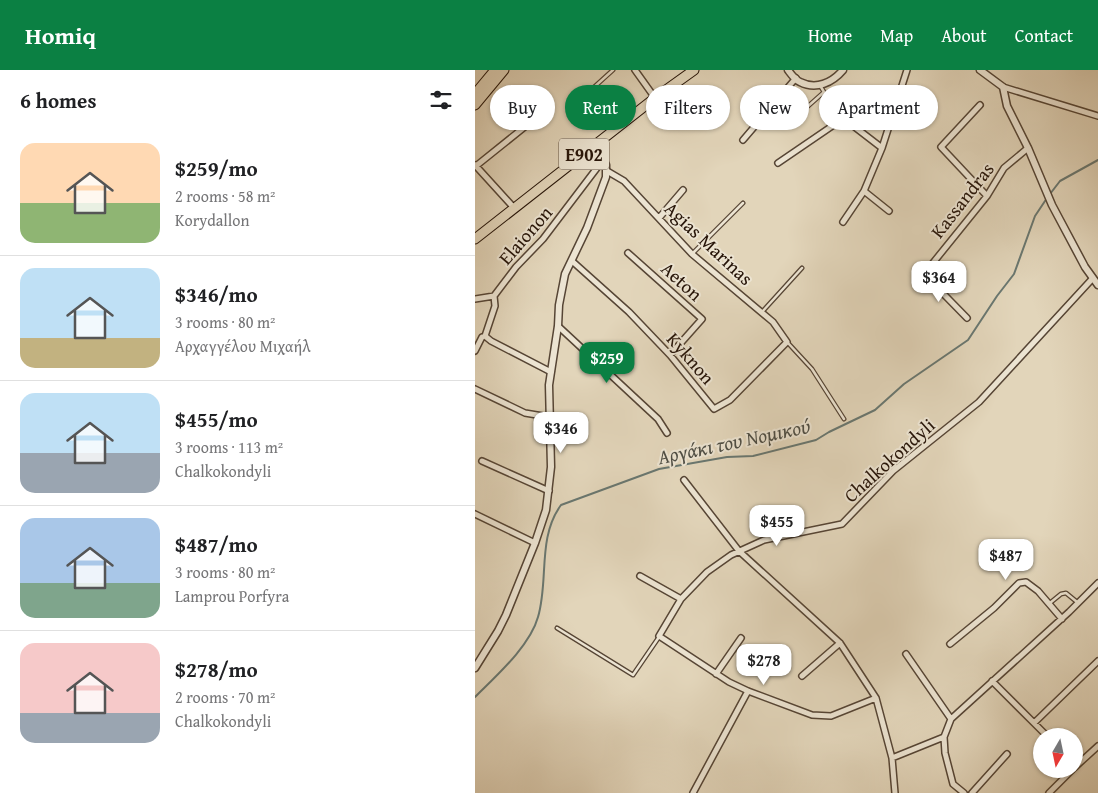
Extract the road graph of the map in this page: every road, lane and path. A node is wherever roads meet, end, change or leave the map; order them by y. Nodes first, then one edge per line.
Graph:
1 (495, 70) edge
2 (504, 70) edge
3 (613, 70) edge
4 (635, 70) edge
5 (694, 70) edge
6 (788, 70) edge
7 (843, 70) edge
8 (907, 70) edge
9 (980, 70) edge
10 (796, 78) junction
11 (596, 85) edge
12 (646, 85) edge
13 (673, 85) edge
14 (820, 85) joint
15 (1003, 87) junction
16 (475, 94) edge
17 (819, 96) edge
18 (475, 105) edge
19 (646, 105) edge
20 (809, 105) edge
21 (981, 105) dead end
22 (1098, 116) edge
23 (520, 130) edge
24 (743, 140) dead end
25 (596, 146) junction
26 (882, 148) junction
27 (1028, 148) junction
28 (603, 160) junction
29 (777, 163) dead end
30 (475, 166) edge
31 (607, 171) junction
32 (683, 190) dead end
33 (864, 190) junction
34 (987, 196) junction
35 (743, 203) dead end
36 (515, 210) junction
37 (889, 211) dead end
38 (659, 218) junction
39 (843, 222) dead end
40 (475, 240) edge
41 (628, 253) dead end
42 (692, 254) junction
43 (572, 261) junction
44 (802, 268) dead end
45 (1093, 278) junction
46 (1098, 285) edge
47 (494, 296) junction
48 (475, 299) edge
49 (762, 312) junction
50 (967, 318) dead end
51 (558, 326) junction
52 (485, 336) junction
53 (787, 342) junction
54 (475, 351) edge
55 (670, 355) junction
56 (551, 372) junction
57 (475, 390) edge
58 (549, 417) junction
59 (844, 419) dead end
60 (667, 433) dead end
61 (482, 461) dead end
62 (684, 480) dead end
63 (549, 491) junction
64 (475, 514) edge
65 (535, 543) junction
66 (739, 551) junction
67 (641, 576) dead end
68 (1098, 583) edge
69 (681, 599) junction
70 (1049, 604) junction
71 (1078, 604) junction
72 (1062, 619) junction
73 (557, 628) dead end
74 (659, 636) junction
75 (741, 638) dead end
76 (840, 643) junction
77 (950, 644) dead end
78 (906, 654) dead end
79 (1098, 661) edge
80 (475, 668) edge
81 (716, 674) junction
82 (803, 676) dead end
83 (992, 681) junction
84 (748, 691) junction
85 (876, 698) junction
86 (951, 719) junction
87 (1033, 723) junction
88 (1038, 728) edge
89 (944, 737) junction
90 (1098, 746) edge
91 (1007, 754) dead end
92 (892, 758) junction
93 (1083, 759) edge
94 (1063, 778) edge
95 (693, 793) edge
96 (895, 793) edge
97 (964, 793) edge
98 (972, 793) edge
99 (1049, 793) edge

1 - 16 main road
2 - 18 main road
3 - 11 lane
4 - 12 street
5 - 13 main road, E902
6 - 10 street
7 - 14 street
8 - 26 street
9 - 15 street
10 - 14 street
10 - 24 street
15 - 22 street
15 - 27 street
17 - 20 lane
19 - 25 main road, E902
21 - 34 street
23 - 30 street
25 - 28 street
25 - 36 main road, E902
26 - 29 street
26 - 33 street
27 - 34 street, Kassandras
27 - 45 street
28 - 31 street
28 - 47 street, Elaionon
30 - 36 street
31 - 38 street, Agias Marinas
31 - 43 street
32 - 38 street
33 - 37 street
33 - 39 street
34 - 50 street, Kassandras
35 - 42 lane
36 - 40 main road, E902
38 - 42 street, Agias Marinas
41 - 55 street, Aeton
42 - 49 street, Agias Marinas
43 - 51 street
43 - 55 street, Kyknon
44 - 49 lane
45 - 46 street
45 - 66 street, Chalkokondyli
47 - 48 street
47 - 52 street, Elaionon
49 - 53 street, Agias Marinas
51 - 56 street
51 - 60 street
52 - 54 street, Elaionon
52 - 56 street
53 - 55 street, Kyknon
53 - 59 lane
56 - 58 street
57 - 58 street
58 - 63 street
61 - 63 street
62 - 66 street
63 - 65 street
64 - 65 street
65 - 80 street
66 - 69 street, Chalkokondyli
66 - 76 street
67 - 69 street
68 - 71 street
69 - 74 street, Chalkokondyli
70 - 71 lane
70 - 72 street
70 - 77 street
71 - 72 street
72 - 83 street
73 - 74 lane
74 - 81 street
75 - 81 street
76 - 82 street
76 - 85 street
78 - 86 street
79 - 87 street
81 - 84 street
83 - 86 street
83 - 87 street
84 - 85 street
84 - 95 street
85 - 92 street
86 - 89 street
87 - 88 street
89 - 92 street
89 - 97 street
90 - 93 street
91 - 98 street
92 - 96 street
94 - 99 street

